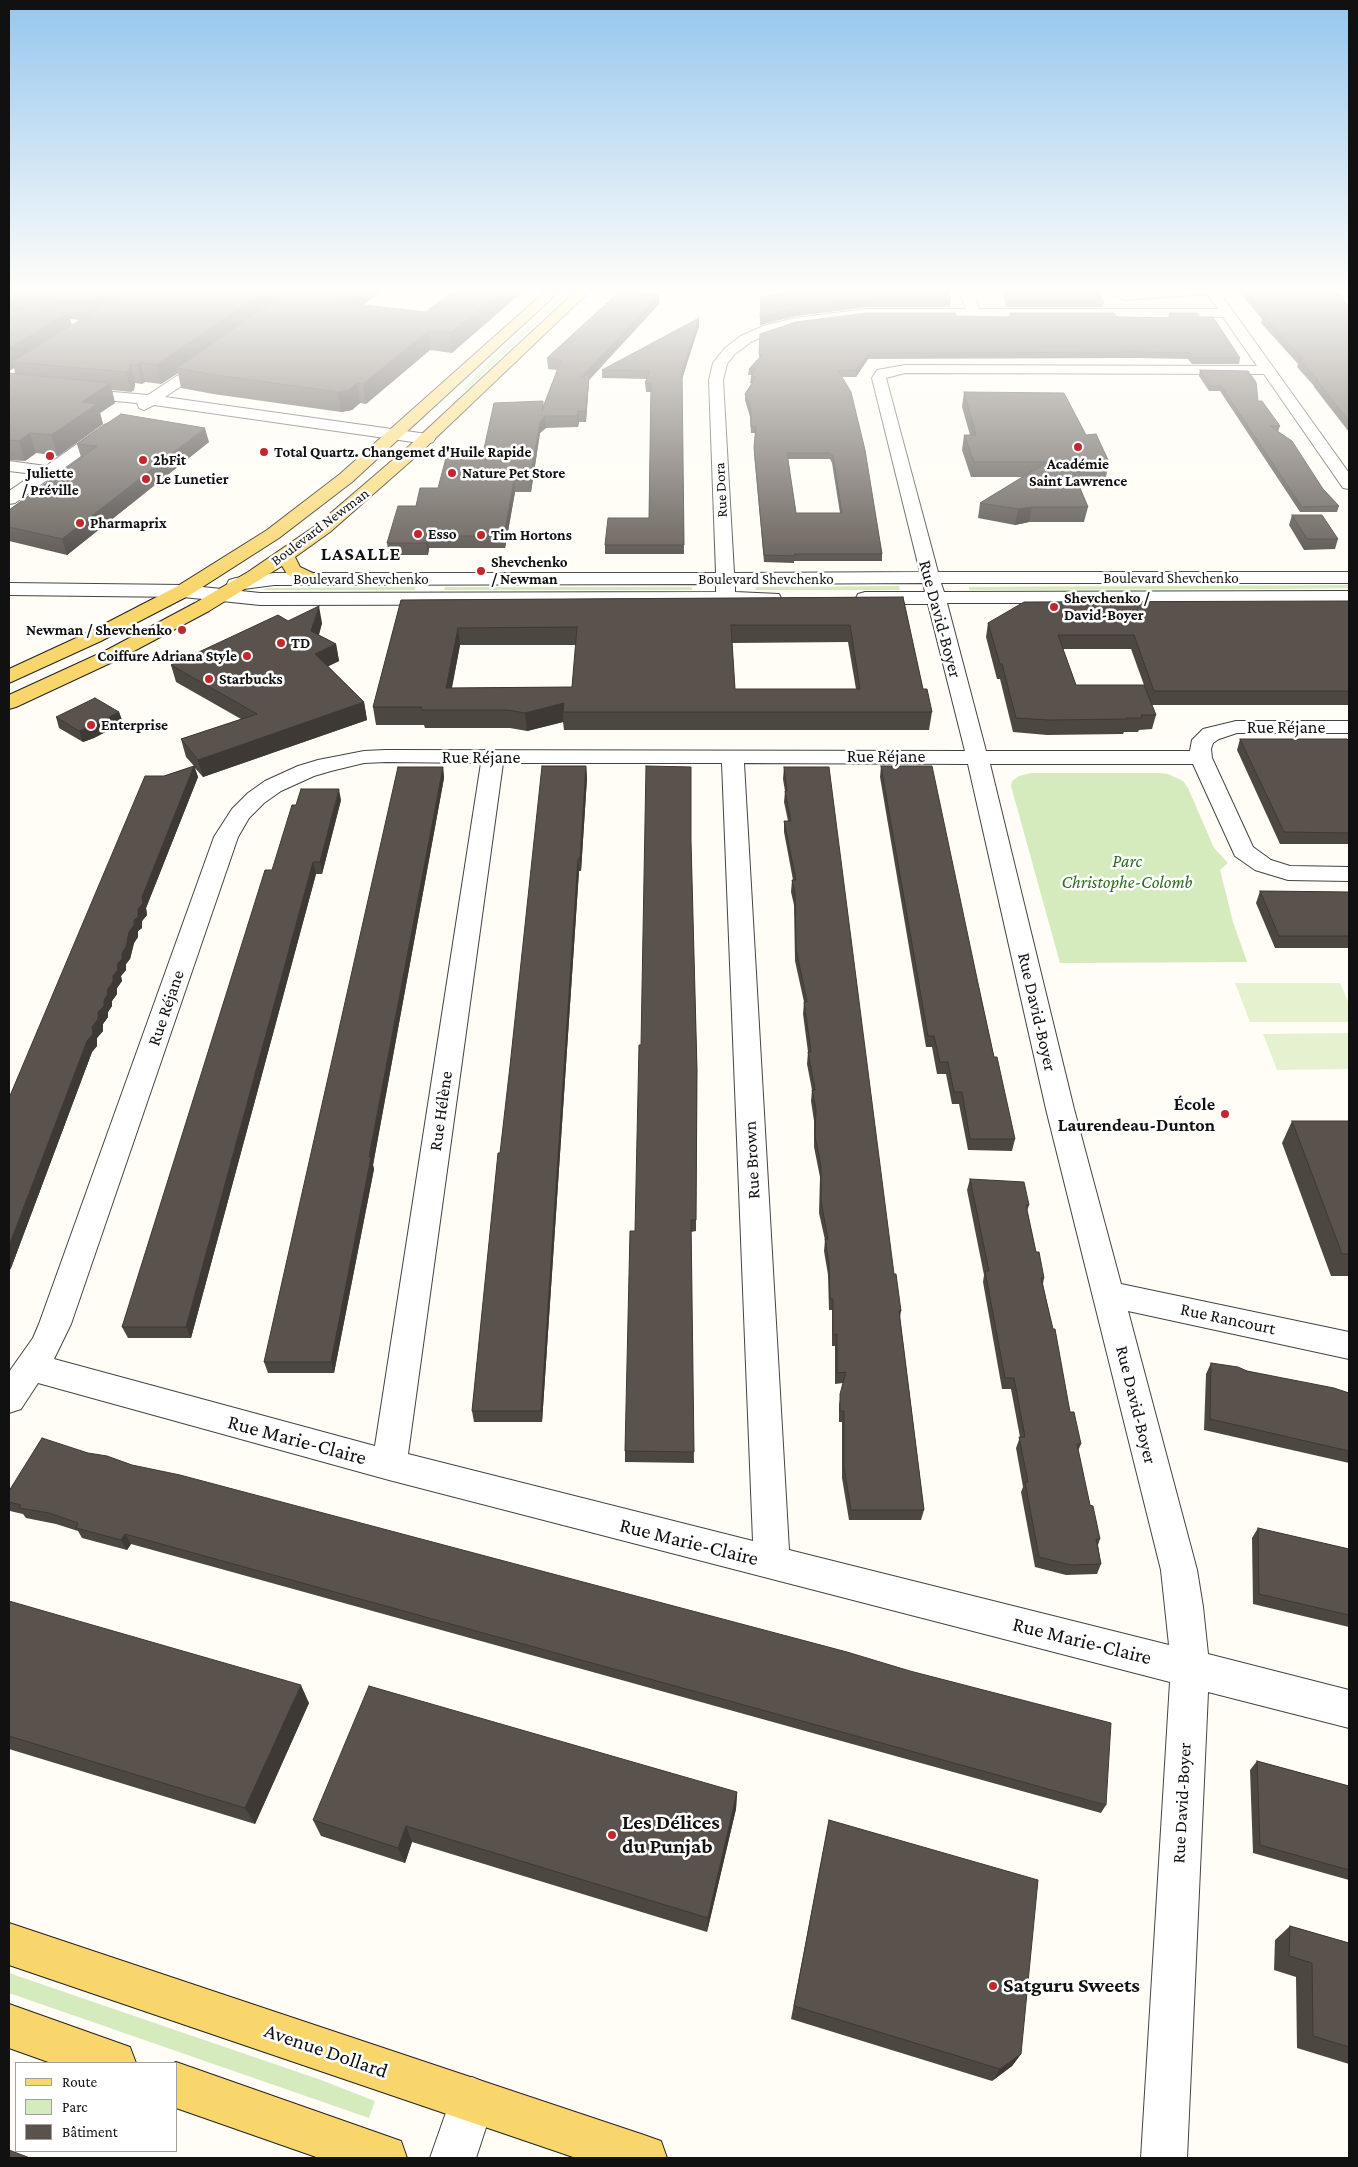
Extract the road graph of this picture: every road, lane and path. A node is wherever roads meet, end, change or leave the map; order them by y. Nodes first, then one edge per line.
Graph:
1 (74, 389) edge
2 (167, 389) edge
3 (444, 389) edge
4 (479, 389) edge
5 (716, 389) edge
6 (882, 389) edge
7 (1282, 389) edge
8 (151, 400) junction
9 (394, 434) junction
10 (427, 438) junction
11 (9, 466) edge
12 (49, 471) junction
13 (1348, 480) edge
14 (9, 499) edge
15 (285, 555) junction
16 (1349, 576) edge
17 (725, 579) junction
18 (310, 580) junction
19 (244, 583) junction
20 (932, 588) junction
21 (9, 589) edge
22 (183, 590) junction
23 (223, 595) junction
24 (1349, 597) edge
25 (726, 598) junction
26 (792, 598) edge
27 (845, 598) edge
28 (9, 677) edge
29 (9, 703) edge
30 (1349, 727) edge
31 (493, 757) junction
32 (733, 757) junction
33 (977, 758) junction
34 (1201, 758) junction
35 (1349, 874) edge
36 (1108, 1294) junction
37 (1349, 1345) edge
38 (31, 1367) junction
39 (9, 1399) edge
40 (389, 1466) junction
41 (772, 1564) junction
42 (1190, 1668) junction
43 (1349, 1709) edge
44 (9, 1944) edge
45 (9, 2026) edge
46 (111, 2062) edge
47 (178, 2086) edge
48 (472, 2100) junction
49 (384, 2158) edge
50 (453, 2158) edge
51 (644, 2158) edge
52 (1164, 2158) edge

1 - 8 street
2 - 8 street
3 - 9 main road, Boulevard Newman
4 - 10 main road, Boulevard Newman
5 - 17 street, Rue Dora
6 - 20 street, Rue David-Boyer
7 - 13 street
8 - 9 street
8 - 12 street
9 - 10 street
9 - 22 main road, Boulevard Newman
10 - 15 main road, Boulevard Newman
11 - 12 street
12 - 14 street
15 - 18 main road
15 - 19 main road, Boulevard Newman
16 - 20 street, Boulevard Shevchenko
17 - 18 street, Boulevard Shevchenko
17 - 20 street, Boulevard Shevchenko
17 - 25 street, Rue Dora
18 - 19 street, Boulevard Shevchenko
19 - 22 street, Boulevard Shevchenko
19 - 23 main road, Boulevard Newman
20 - 24 street, Boulevard Shevchenko
20 - 27 street, Boulevard Shevchenko
20 - 33 street, Rue David-Boyer
21 - 22 street, Boulevard Shevchenko
22 - 23 street, Boulevard Shevchenko
22 - 28 main road, Boulevard Newman
23 - 25 street, Boulevard Shevchenko
23 - 29 main road, Boulevard Newman
25 - 26 street, Boulevard Shevchenko
30 - 34 street, Rue Réjane
31 - 32 street, Rue Réjane
31 - 38 street, Rue Réjane
31 - 40 street, Rue Hélène
32 - 33 street, Rue Réjane
32 - 41 street, Rue Brown
33 - 34 street, Rue Réjane
33 - 36 street, Rue David-Boyer
34 - 35 street
36 - 37 street, Rue Rancourt
36 - 42 street, Rue David-Boyer
38 - 39 street, Rue Réjane
38 - 40 street, Rue Marie-Claire
40 - 41 street, Rue Marie-Claire
41 - 42 street, Rue Marie-Claire
42 - 43 street, Rue Marie-Claire
42 - 52 street, Rue David-Boyer
44 - 48 main road, Avenue Dollard
45 - 46 main road
47 - 49 main road
48 - 50 street
48 - 51 main road, Avenue Dollard

